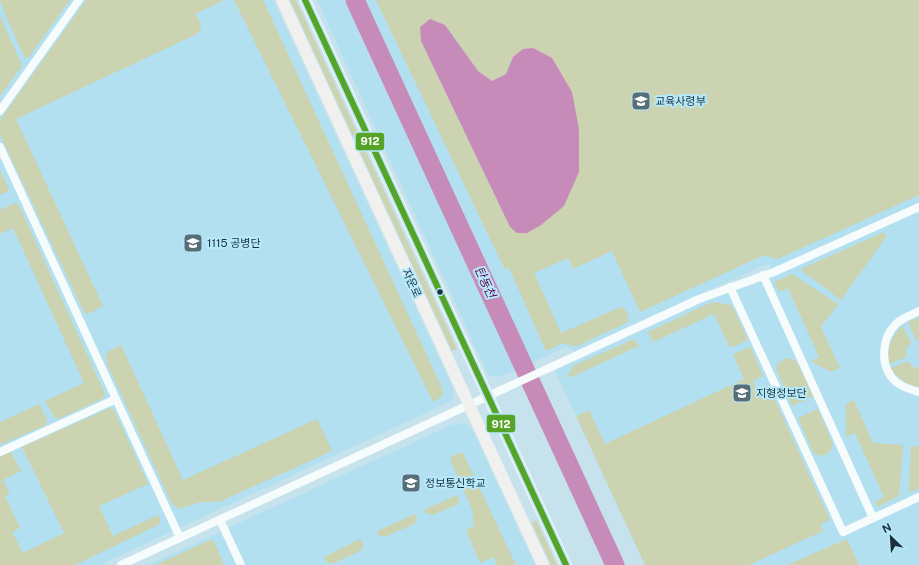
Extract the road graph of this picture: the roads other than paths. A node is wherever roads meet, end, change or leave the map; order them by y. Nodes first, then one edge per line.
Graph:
1 (79, 0) edge
2 (282, 0) edge
3 (305, 0) edge
4 (0, 111) edge
5 (0, 147) edge
6 (919, 207) edge
7 (763, 275) junction
8 (730, 287) junction
9 (919, 311) edge
10 (919, 392) edge
11 (488, 396) junction
12 (116, 399) junction
13 (469, 404) junction
14 (0, 452) edge
15 (919, 497) edge
16 (873, 518) junction
17 (220, 520) junction
18 (180, 538) junction
19 (121, 565) edge
20 (241, 565) edge
21 (543, 565) edge
22 (566, 565) edge

1 - 4 street
2 - 13 street, 자운로
3 - 11 street, 자운로
5 - 12 street
6 - 7 street
7 - 8 street
7 - 16 street
8 - 11 street
8 - 16 street
9 - 10 street
11 - 13 street
11 - 22 street, 자운로
12 - 14 street
12 - 18 street
13 - 17 street
13 - 21 street, 자운로
15 - 16 street
17 - 18 street
17 - 20 street
18 - 19 street

